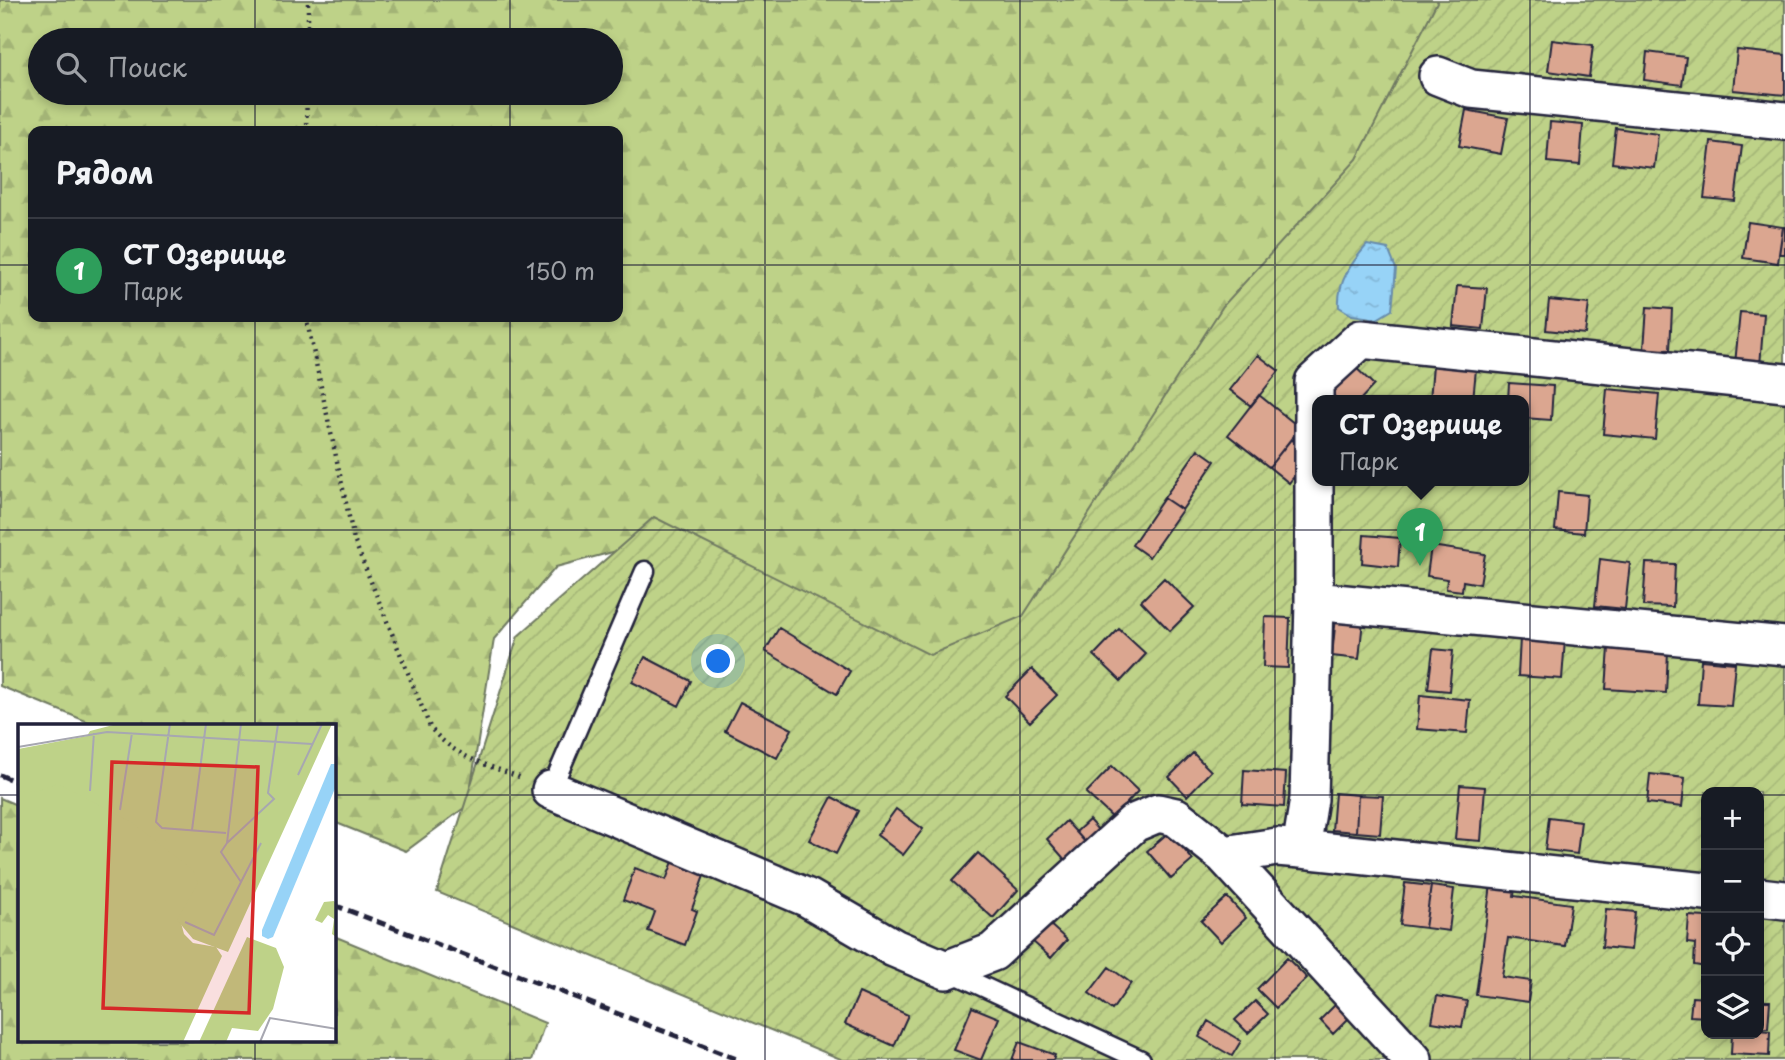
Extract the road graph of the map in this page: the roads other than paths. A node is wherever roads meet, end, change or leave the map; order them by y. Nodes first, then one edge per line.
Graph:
1 (1438, 76) dead end
2 (1785, 121) edge
3 (1785, 383) edge
4 (1314, 395) edge
5 (1314, 486) edge
6 (645, 571) dead end
7 (1314, 601) junction
8 (1785, 646) edge
9 (551, 790) joint
10 (1301, 849) junction
11 (1224, 855) junction
12 (1701, 891) edge
13 (1764, 898) edge
14 (1785, 900) edge
15 (946, 970) junction
16 (1142, 1060) edge
17 (1413, 1060) edge

1 - 2 street
3 - 4 street
5 - 7 street
6 - 9 lane
7 - 8 street
7 - 10 street
9 - 15 street
10 - 11 street
10 - 12 street
11 - 15 street
11 - 17 street
13 - 14 street
15 - 16 lane

